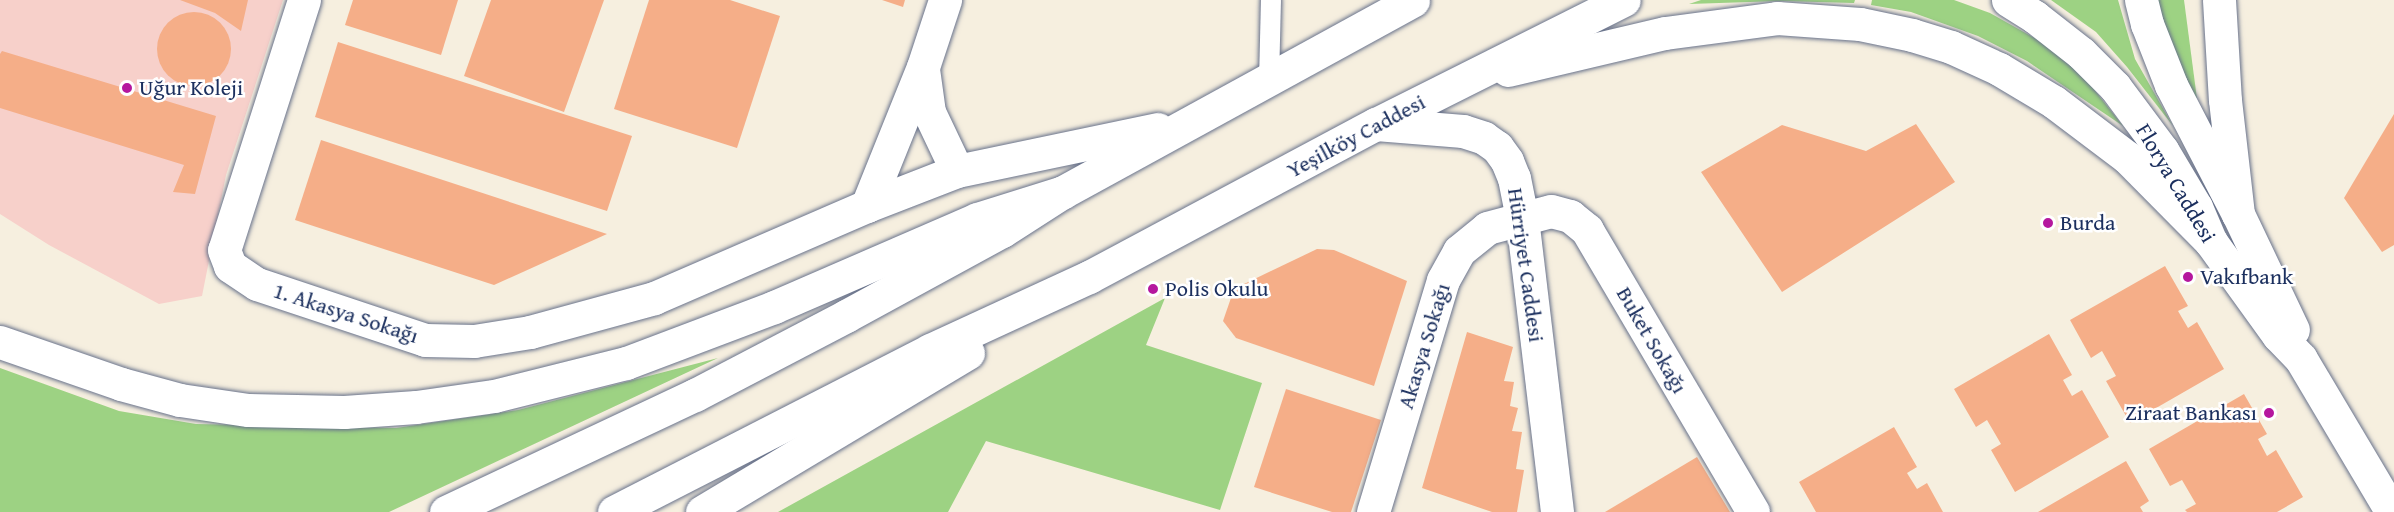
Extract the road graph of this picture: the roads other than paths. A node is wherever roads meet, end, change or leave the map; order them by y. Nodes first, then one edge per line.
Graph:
1 (304, 0) edge
2 (945, 0) edge
3 (1271, 0) edge
4 (1413, 0) edge
5 (1624, 0) edge
6 (2008, 0) edge
7 (2141, 0) edge
8 (2218, 0) edge
9 (923, 67) junction
10 (1269, 81) junction
11 (1463, 81) junction
12 (1195, 121) junction
13 (1376, 124) junction
14 (957, 171) junction
15 (1063, 192) junction
16 (867, 206) junction
17 (2238, 214) junction
18 (1522, 218) junction
19 (2211, 242) junction
20 (1089, 277) junction
21 (0, 342) edge
22 (2301, 358) junction
23 (446, 512) edge
24 (614, 512) edge
25 (702, 512) edge
26 (1373, 512) edge
27 (1557, 512) edge
28 (1753, 512) edge
29 (2392, 512) edge

1 - 16 main road, 1. Akasya Sokağı
2 - 9 main road
3 - 10 lane
4 - 10 main road
5 - 11 main road, Yeşilköy Caddesi
6 - 19 main road, Florya Caddesi
7 - 17 main road, Florya Caddesi
8 - 17 main road
9 - 14 main road
9 - 16 main road
10 - 12 main road
11 - 13 main road, Yeşilköy Caddesi
11 - 19 main road
12 - 14 main road, 1. Akasya Sokağı
12 - 15 main road
13 - 18 main road, Hürriyet Caddesi
13 - 20 main road, Yeşilköy Caddesi
14 - 16 main road, 1. Akasya Sokağı
15 - 21 main road
15 - 23 main road
17 - 22 main road, Florya Caddesi
18 - 26 main road, Akasya Sokağı
18 - 27 main road, Hürriyet Caddesi
18 - 28 main road, Buket Sokağı
19 - 22 main road, Florya Caddesi
20 - 24 main road
20 - 25 main road
22 - 29 main road, Florya Caddesi

